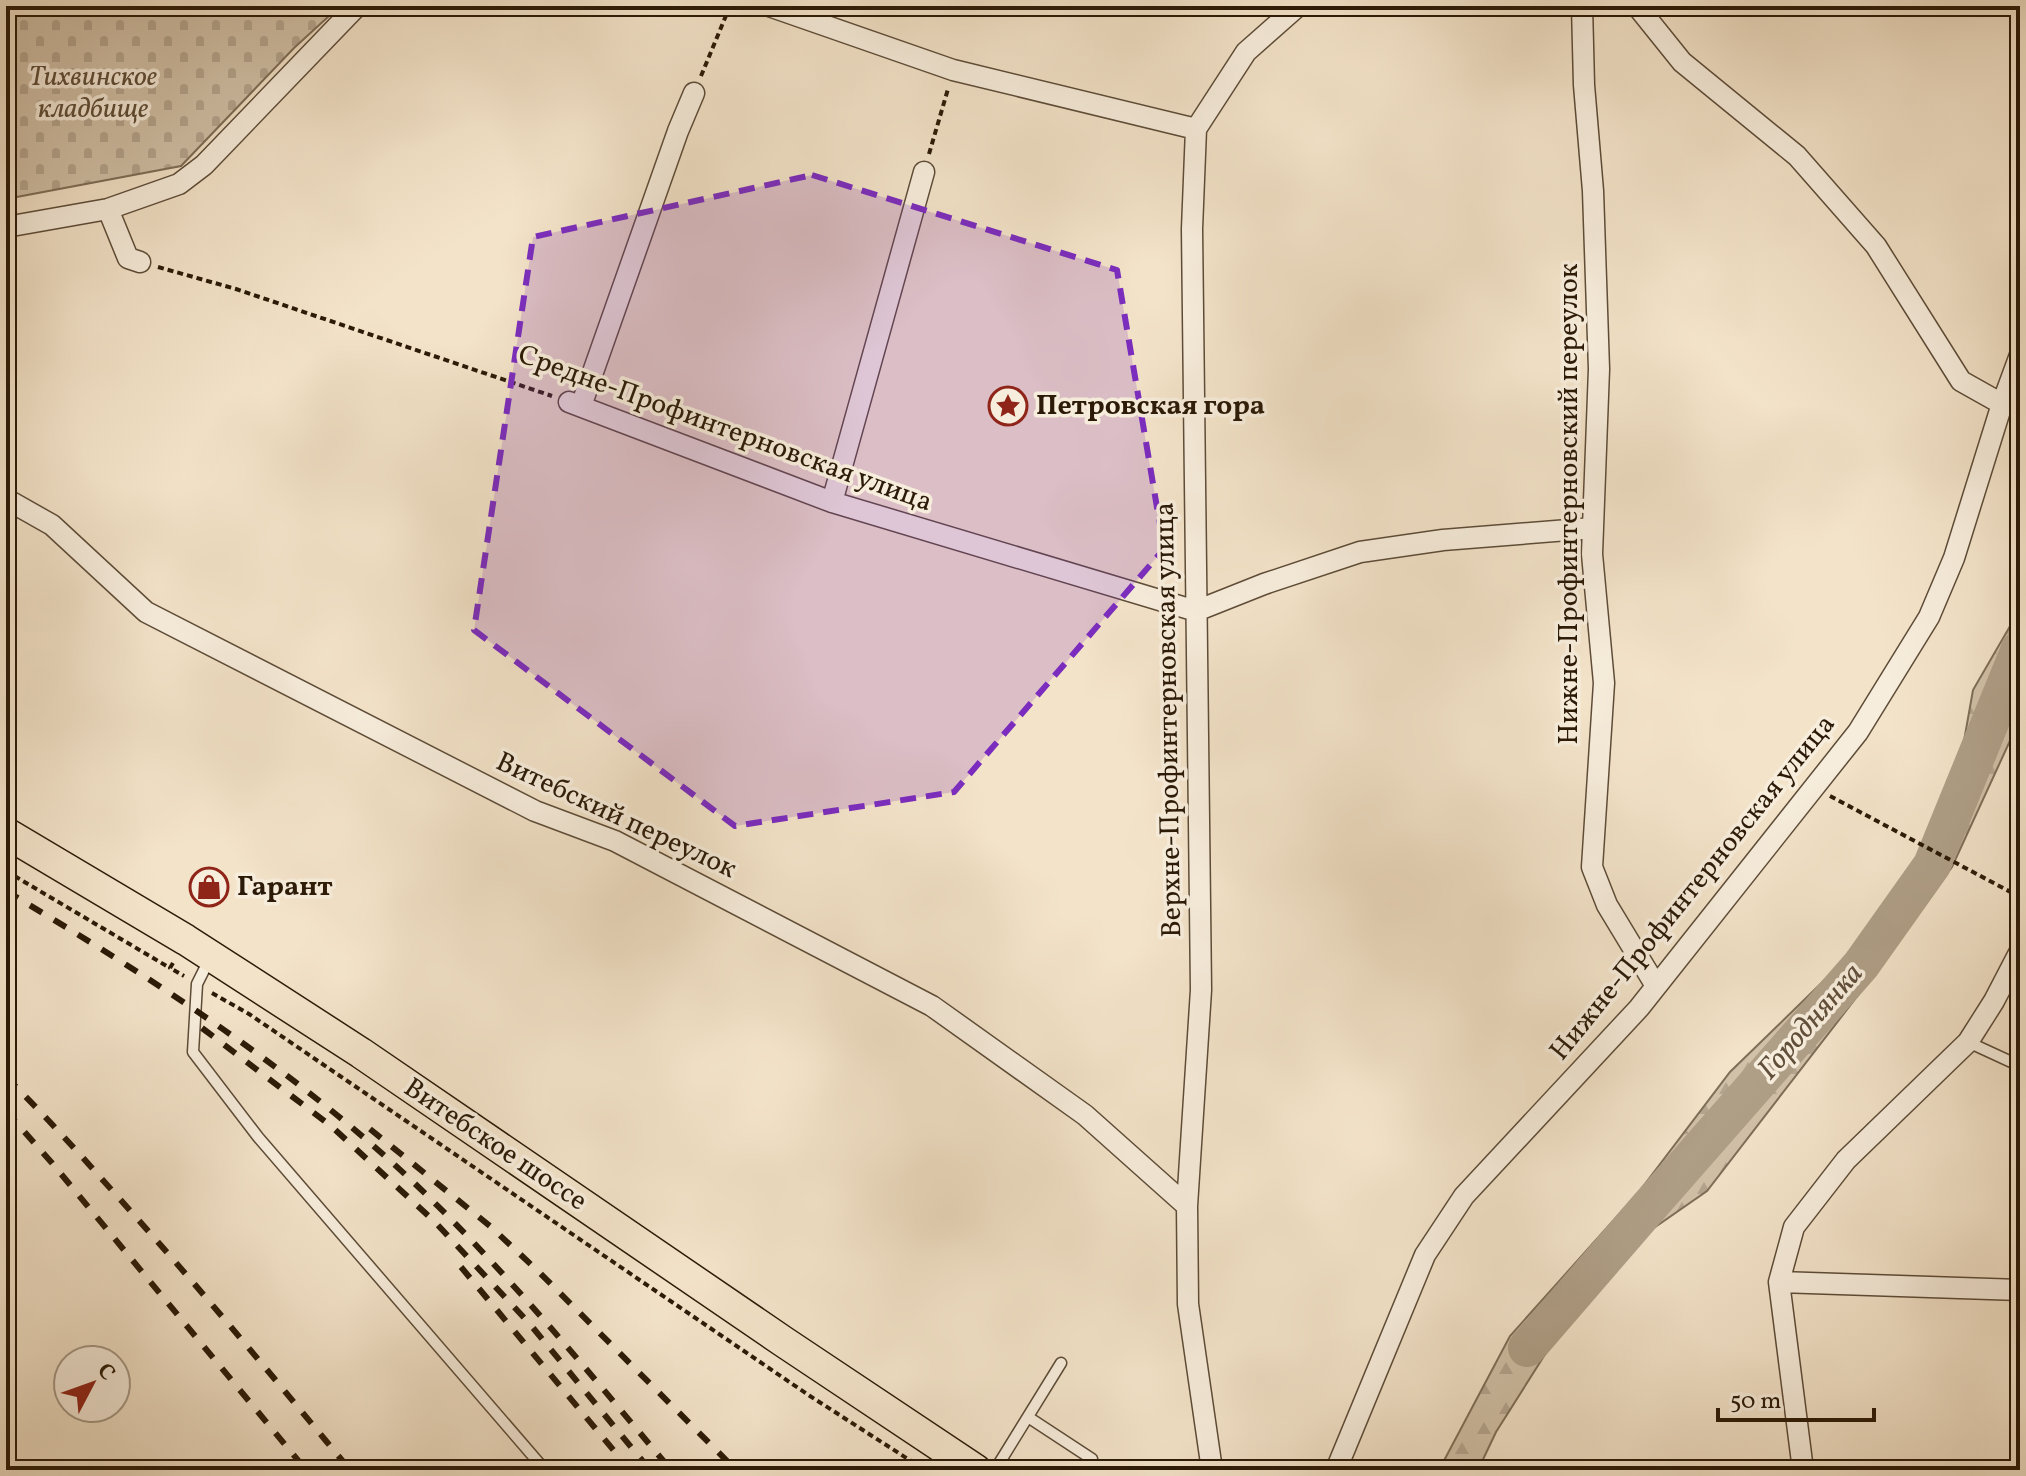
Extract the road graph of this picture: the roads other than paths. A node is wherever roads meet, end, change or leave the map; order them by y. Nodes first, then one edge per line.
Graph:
1 (357, 6) edge
2 (769, 6) edge
3 (1298, 6) edge
4 (1582, 6) edge
5 (1637, 6) edge
6 (694, 93) road end
7 (1196, 129) junction
8 (924, 172) road end
9 (108, 209) junction
10 (6, 227) edge
11 (140, 262) road end
12 (2020, 355) edge
13 (2002, 404) junction
14 (6, 499) edge
15 (832, 502) junction
16 (1593, 528) junction
17 (1196, 611) junction
18 (6, 833) edge
19 (2020, 951) edge
20 (210, 956) junction
21 (1656, 986) junction
22 (1968, 1042) junction
23 (2020, 1066) edge
24 (1187, 1206) junction
25 (1779, 1282) junction
26 (2020, 1290) edge
27 (1061, 1363) dead end
28 (1028, 1417) junction
29 (1092, 1459) dead end
30 (545, 1470) edge
31 (976, 1470) edge
32 (995, 1470) edge
33 (1212, 1470) edge
34 (1336, 1470) edge
35 (1803, 1470) edge

1 - 9 street
2 - 7 street
3 - 7 street
4 - 16 street, Нижне-Профинтерновский переулок
5 - 13 street
6 - 15 street, Средне-Профинтерновская улица
7 - 17 street, Верхне-Профинтерновская улица
8 - 15 street
9 - 10 street
9 - 11 street
12 - 13 street, Нижне-Профинтерновская улица
13 - 21 street, Нижне-Профинтерновская улица
14 - 24 street, Витебский переулок
15 - 17 street, Средне-Профинтерновская улица
16 - 17 street
16 - 21 street, Нижне-Профинтерновский переулок
17 - 24 street, Верхне-Профинтерновская улица
18 - 20 main road, Витебское шоссе
19 - 22 street
20 - 30 lane
20 - 31 main road, Витебское шоссе
21 - 34 street, Нижне-Профинтерновская улица
22 - 23 lane
22 - 25 street
24 - 33 street, Верхне-Профинтерновская улица
25 - 26 street
25 - 35 street
27 - 28 lane
28 - 29 lane
28 - 32 lane

